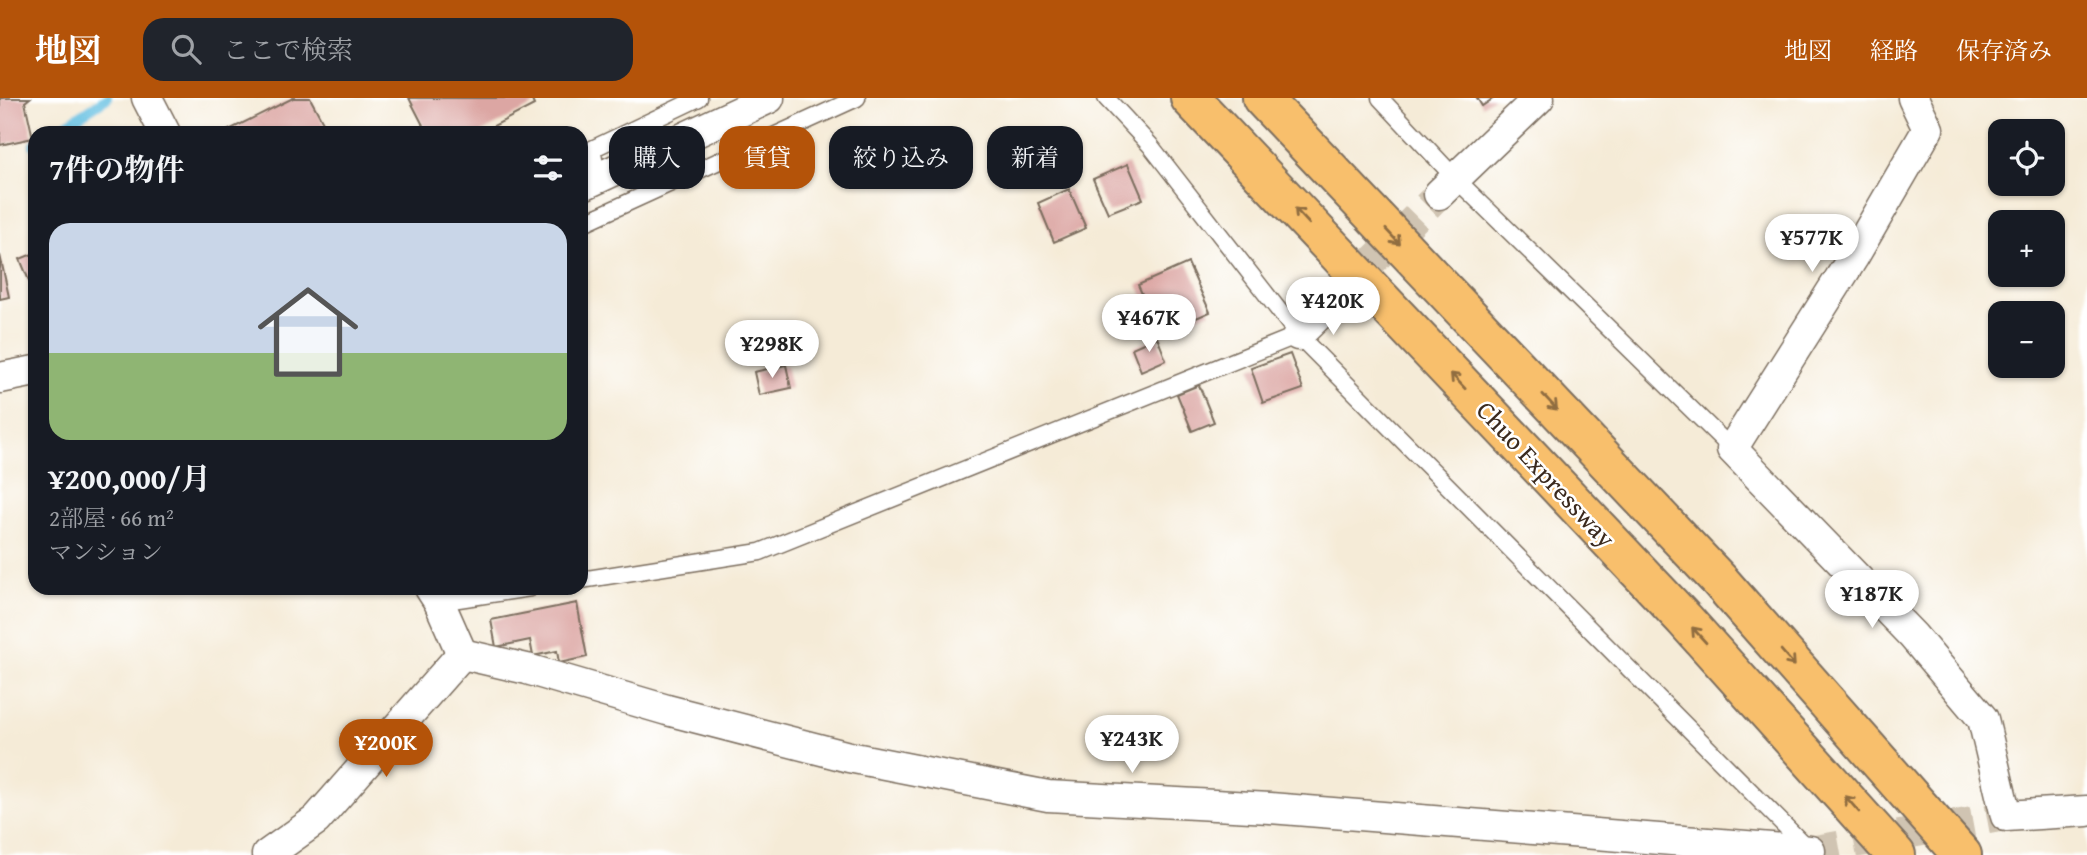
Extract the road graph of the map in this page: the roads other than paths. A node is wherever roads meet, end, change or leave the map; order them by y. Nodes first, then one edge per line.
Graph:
1 (147, 98) edge
2 (699, 98) edge
3 (769, 98) edge
4 (857, 98) edge
5 (1106, 98) edge
6 (1190, 98) edge
7 (1262, 98) edge
8 (1380, 98) edge
9 (1539, 98) edge
10 (1913, 98) edge
11 (161, 126) edge
12 (589, 182) edge
13 (1447, 186) junction
14 (588, 221) edge
15 (1332, 303) tunnel mouth
16 (1298, 335) junction
17 (28, 372) edge
18 (0, 378) edge
19 (1731, 449) junction
20 (588, 579) edge
21 (435, 595) edge
22 (462, 654) junction
23 (2087, 811) edge
24 (1810, 851) junction
25 (267, 855) edge
26 (1777, 855) edge
27 (1896, 855) edge
28 (1962, 855) edge

1 - 11 street
2 - 12 lane
3 - 12 street
4 - 14 lane
5 - 16 lane
27 -> 6 highway, Chuo Expressway
7 -> 28 highway, Chuo Expressway
8 - 13 lane
9 - 13 street
10 - 19 street
13 - 19 lane
15 - 16 street
16 - 20 lane
16 - 24 lane
17 - 18 street
19 - 23 street
21 - 22 street
22 - 24 street
22 - 25 street
24 - 26 street

